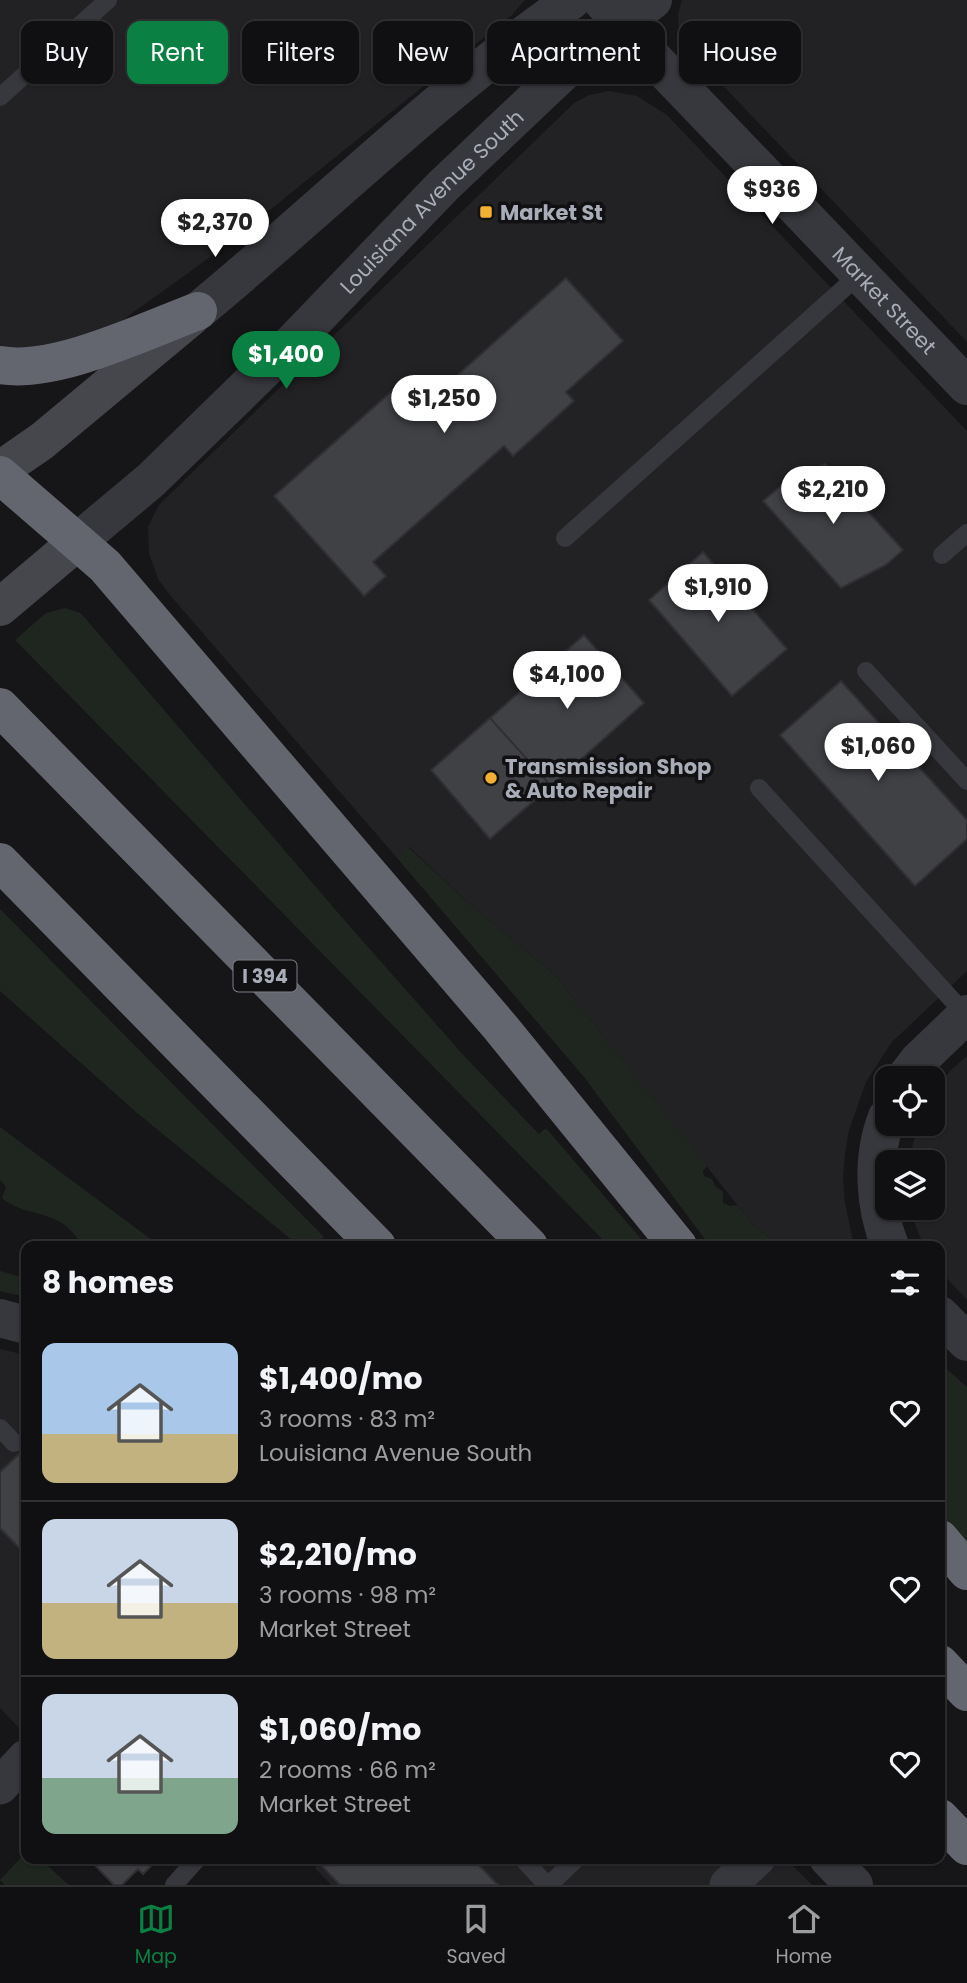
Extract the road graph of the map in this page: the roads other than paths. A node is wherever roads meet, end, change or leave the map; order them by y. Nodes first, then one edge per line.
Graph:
1 (107, 0) edge
2 (572, 0) edge
3 (653, 0) edge
4 (612, 12) edge
5 (0, 97) edge
6 (860, 274) junction
7 (198, 311) junction
8 (0, 365) edge
9 (967, 386) edge
10 (0, 473) edge
11 (967, 533) edge
12 (565, 538) dead end
13 (77, 542) junction
14 (942, 555) dead end
15 (9, 599) edge
16 (866, 671) dead end
17 (0, 706) edge
18 (967, 781) edge
19 (758, 788) dead end
20 (0, 862) edge
21 (966, 1014) edge
22 (914, 1066) edge
23 (882, 1136) edge
24 (372, 1241) edge
25 (524, 1241) edge
26 (674, 1241) edge
27 (888, 1241) edge
28 (0, 1318) edge
29 (945, 1320) edge
30 (21, 1324) edge
31 (967, 1342) edge
32 (0, 1428) edge
33 (15, 1443) dead end
34 (945, 1545) edge
35 (967, 1571) edge
36 (945, 1669) edge
37 (967, 1692) edge
38 (21, 1763) edge
39 (0, 1786) edge
40 (945, 1823) edge
41 (967, 1846) edge
42 (193, 1864) edge
43 (528, 1864) edge
44 (570, 1864) edge
45 (751, 1864) edge
46 (834, 1864) edge
47 (174, 1885) edge
48 (548, 1885) edge
49 (728, 1885) edge
50 (854, 1885) edge

1 - 5 lane
2 - 7 street
3 - 4 street, Louisiana Avenue South
4 - 6 street, Market Street
4 - 13 street, Louisiana Avenue South
6 - 9 street, Market Street
6 - 12 lane
7 - 8 highway
7 - 10 main road
10 - 13 highway
11 - 14 lane
13 - 15 main road, Louisiana Avenue South
13 - 26 highway
16 - 18 lane
17 - 25 highway, I 394
19 - 21 lane
20 - 24 highway
21 - 22 street
23 - 27 street
28 - 30 street
29 - 31 street
32 - 33 lane
34 - 35 highway
36 - 37 highway
38 - 39 street
40 - 41 highway
42 - 47 lane
43 - 48 lane
44 - 48 lane
45 - 49 street
46 - 50 street

